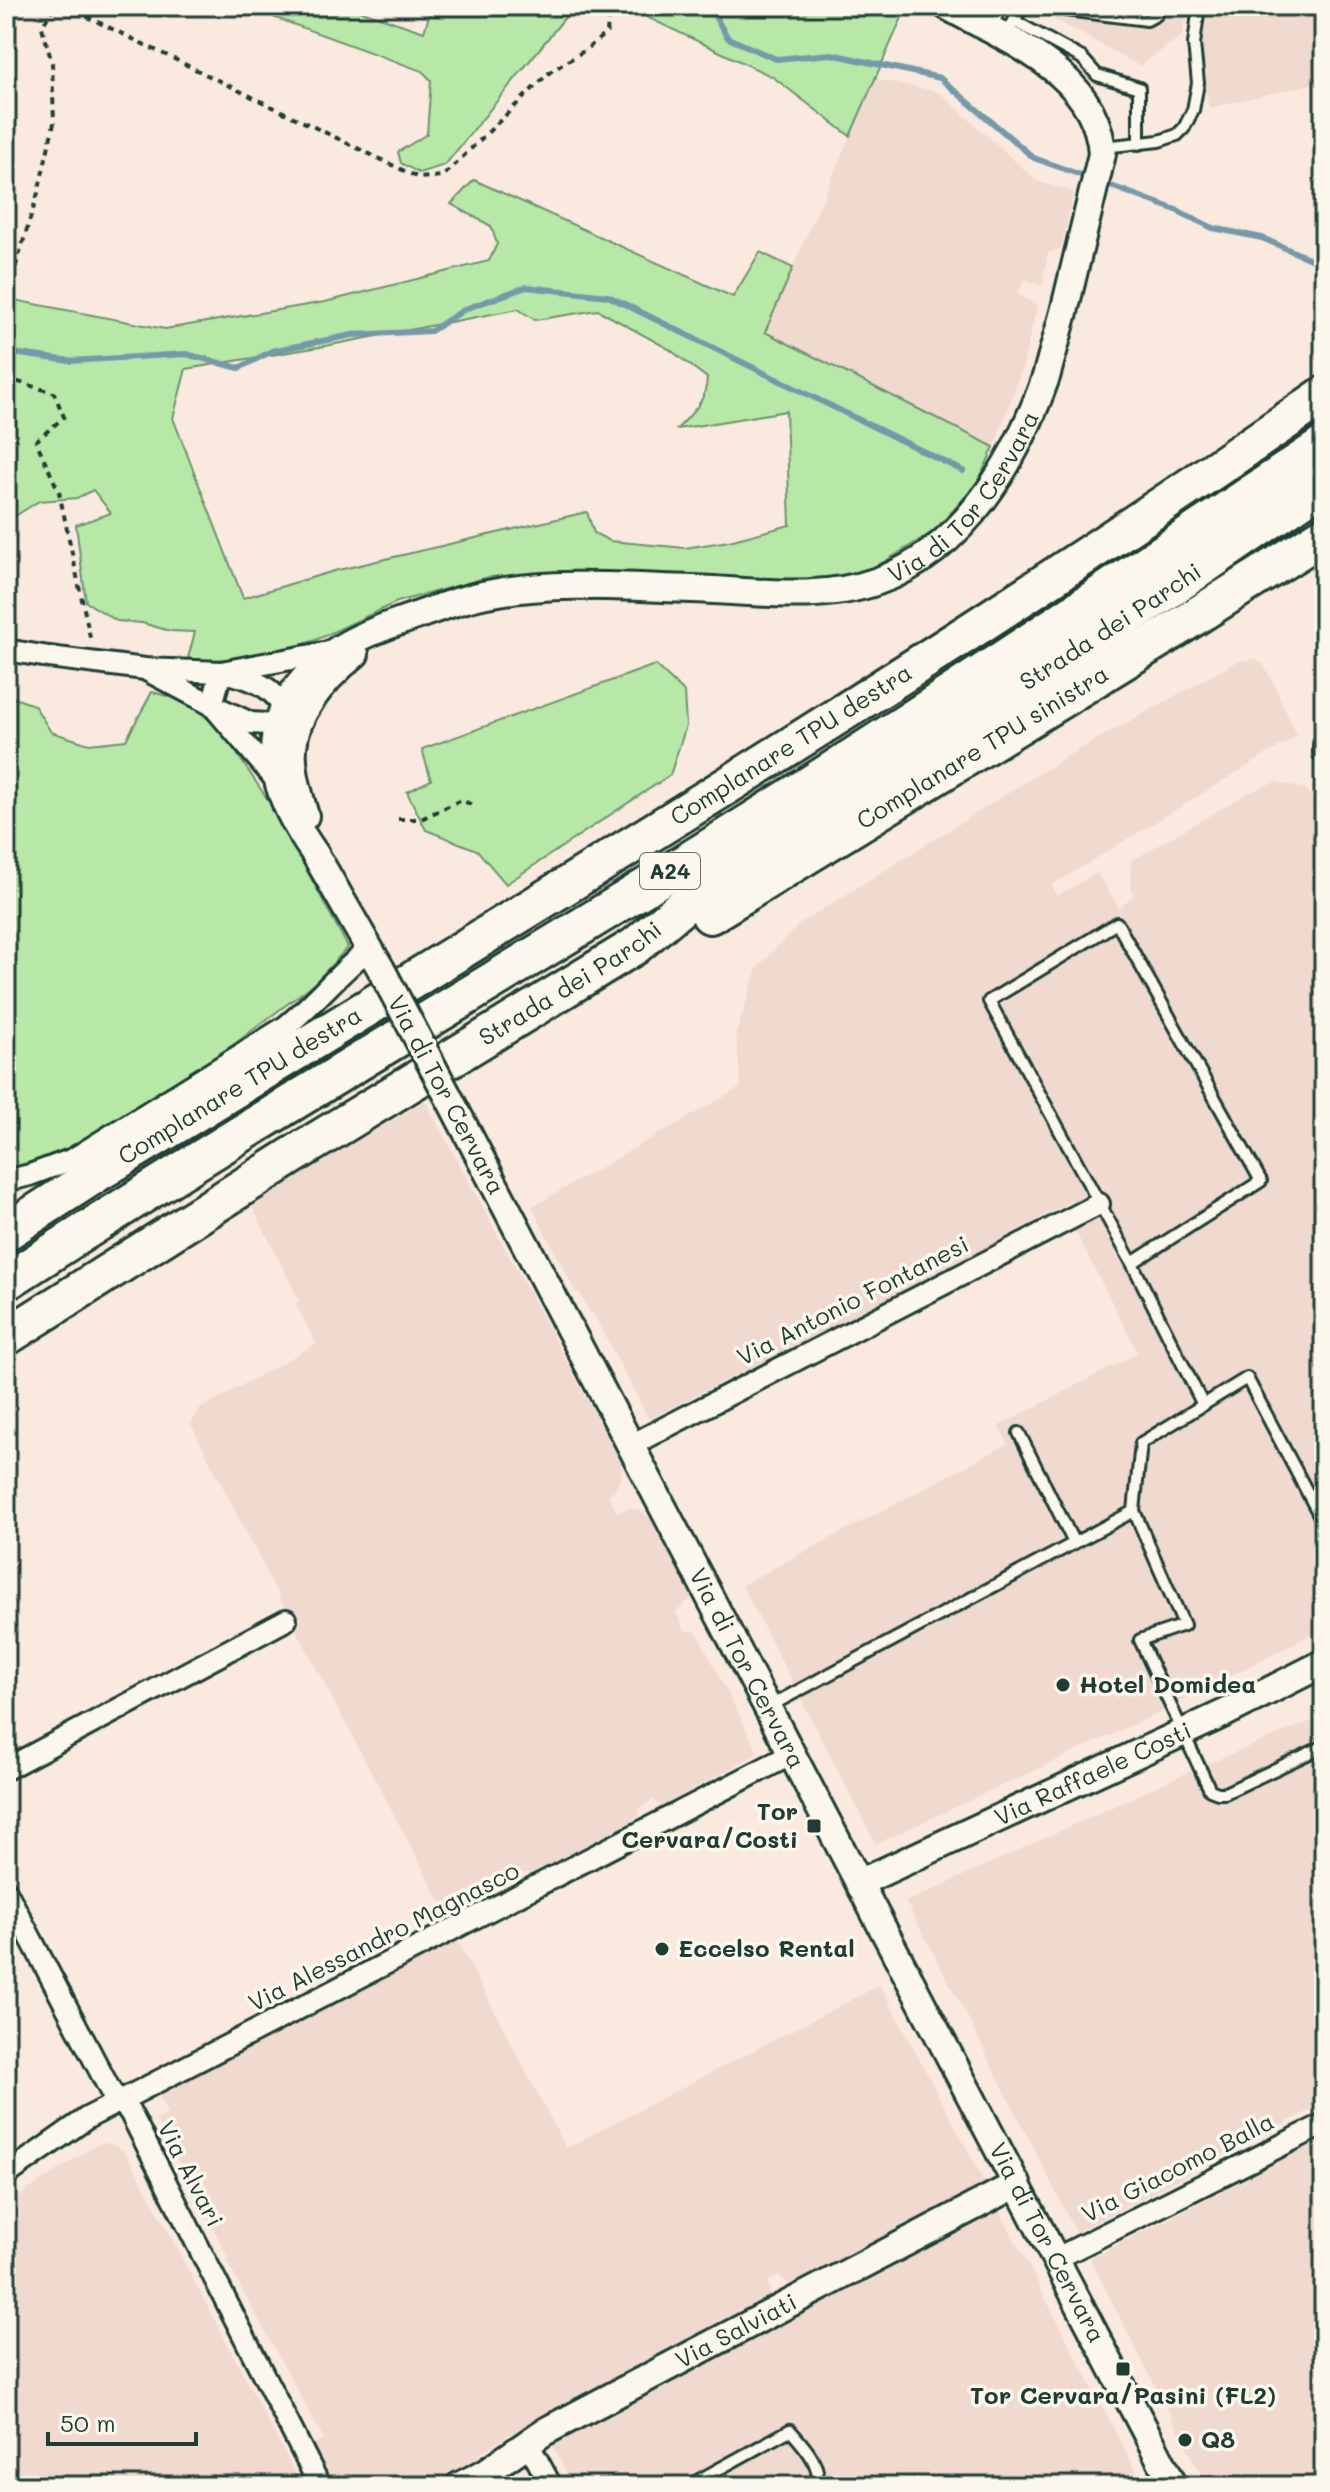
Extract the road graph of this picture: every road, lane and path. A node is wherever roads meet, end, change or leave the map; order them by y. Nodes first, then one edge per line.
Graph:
1 (54, 6) edge
2 (65, 6) edge
3 (605, 6) edge
4 (947, 6) edge
5 (1003, 6) edge
6 (1023, 6) edge
7 (1055, 6) edge
8 (1161, 6) edge
9 (1199, 6) edge
10 (1003, 30) junction
11 (1139, 144) junction
12 (1102, 150) junction
13 (6, 289) edge
14 (6, 378) edge
15 (1316, 398) edge
16 (1324, 445) edge
17 (1324, 484) edge
18 (1324, 535) edge
19 (402, 621) junction
20 (92, 643) dead end
21 (6, 650) edge
22 (334, 651) junction
23 (145, 669) junction
24 (221, 672) junction
25 (212, 705) junction
26 (287, 719) junction
27 (1324, 745) edge
28 (1324, 753) edge
29 (276, 780) junction
30 (475, 806) dead end
31 (398, 819) dead end
32 (315, 854) junction
33 (635, 946) junction
34 (375, 959) junction
35 (6, 1181) edge
36 (1099, 1204) junction
37 (6, 1232) edge
38 (1132, 1263) junction
39 (6, 1282) edge
40 (6, 1337) edge
41 (1203, 1405) junction
42 (1019, 1433) dead end
43 (631, 1445) junction
44 (1134, 1511) junction
45 (1324, 1524) edge
46 (1074, 1543) junction
47 (286, 1620) dead end
48 (1321, 1672) edge
49 (766, 1708) junction
50 (1183, 1733) junction
51 (1324, 1746) edge
52 (792, 1754) junction
53 (6, 1769) edge
54 (859, 1883) junction
55 (6, 1891) edge
56 (121, 2102) junction
57 (1324, 2124) edge
58 (6, 2175) edge
59 (1017, 2184) junction
60 (1055, 2259) junction
61 (528, 2443) junction
62 (320, 2486) edge
63 (459, 2486) edge
64 (551, 2486) edge
65 (688, 2486) edge
66 (817, 2486) edge
67 (1174, 2486) edge

1 - 13 path
2 - 3 path
4 - 10 street, Via di Tor Cervara
5 - 10 lane
6 - 10 lane
7 - 8 lane
9 - 11 lane
10 - 11 lane
10 - 12 street, Via di Tor Cervara
11 - 12 lane
12 - 19 street, Via di Tor Cervara
14 - 20 path
15 - 37 highway, Complanare TPU destra
16 - 39 highway, Strada dei Parchi / A24
17 - 33 highway, Strada dei Parchi / A24
18 - 33 highway, Complanare TPU sinistra
19 - 22 street, Via di Tor Cervara
19 - 26 street, Via di Tor Cervara
21 - 23 street
22 - 24 street
22 - 26 street, Via di Tor Cervara
23 - 24 street
23 - 25 street
24 - 25 street
24 - 26 street
25 - 26 street
25 - 29 street
26 - 29 street, Via di Tor Cervara
26 - 32 street, Via di Tor Cervara
27 - 28 street
29 - 32 street, Via di Tor Cervara
30 - 31 path
32 - 34 street, Via di Tor Cervara
33 - 40 highway, Strada dei Parchi / A24
34 - 35 street
34 - 43 street, Via di Tor Cervara, bridge
36 - 38 lane
36 - 38 lane
36 - 43 street, Via Antonio Fontanesi
38 - 41 lane
41 - 44 lane
41 - 45 lane
42 - 46 lane
43 - 49 street, Via di Tor Cervara
44 - 46 lane
44 - 50 lane
46 - 49 lane
47 - 53 street
48 - 50 street, Via Raffaele Costi
49 - 52 street, Via di Tor Cervara
50 - 51 lane
50 - 54 street, Via Raffaele Costi
52 - 54 street, Via di Tor Cervara
52 - 56 street, Via Alessandro Magnasco
54 - 59 street, Via di Tor Cervara
55 - 56 street, Via Alvari
56 - 58 street, Via Alessandro Magnasco
56 - 62 street, Via Alvari
57 - 60 street, Via Giacomo Balla
59 - 60 street, Via di Tor Cervara
59 - 61 street, Via Salviati
60 - 67 street, Via di Tor Cervara
61 - 63 street, Via Salviati
61 - 64 street
65 - 66 lane

